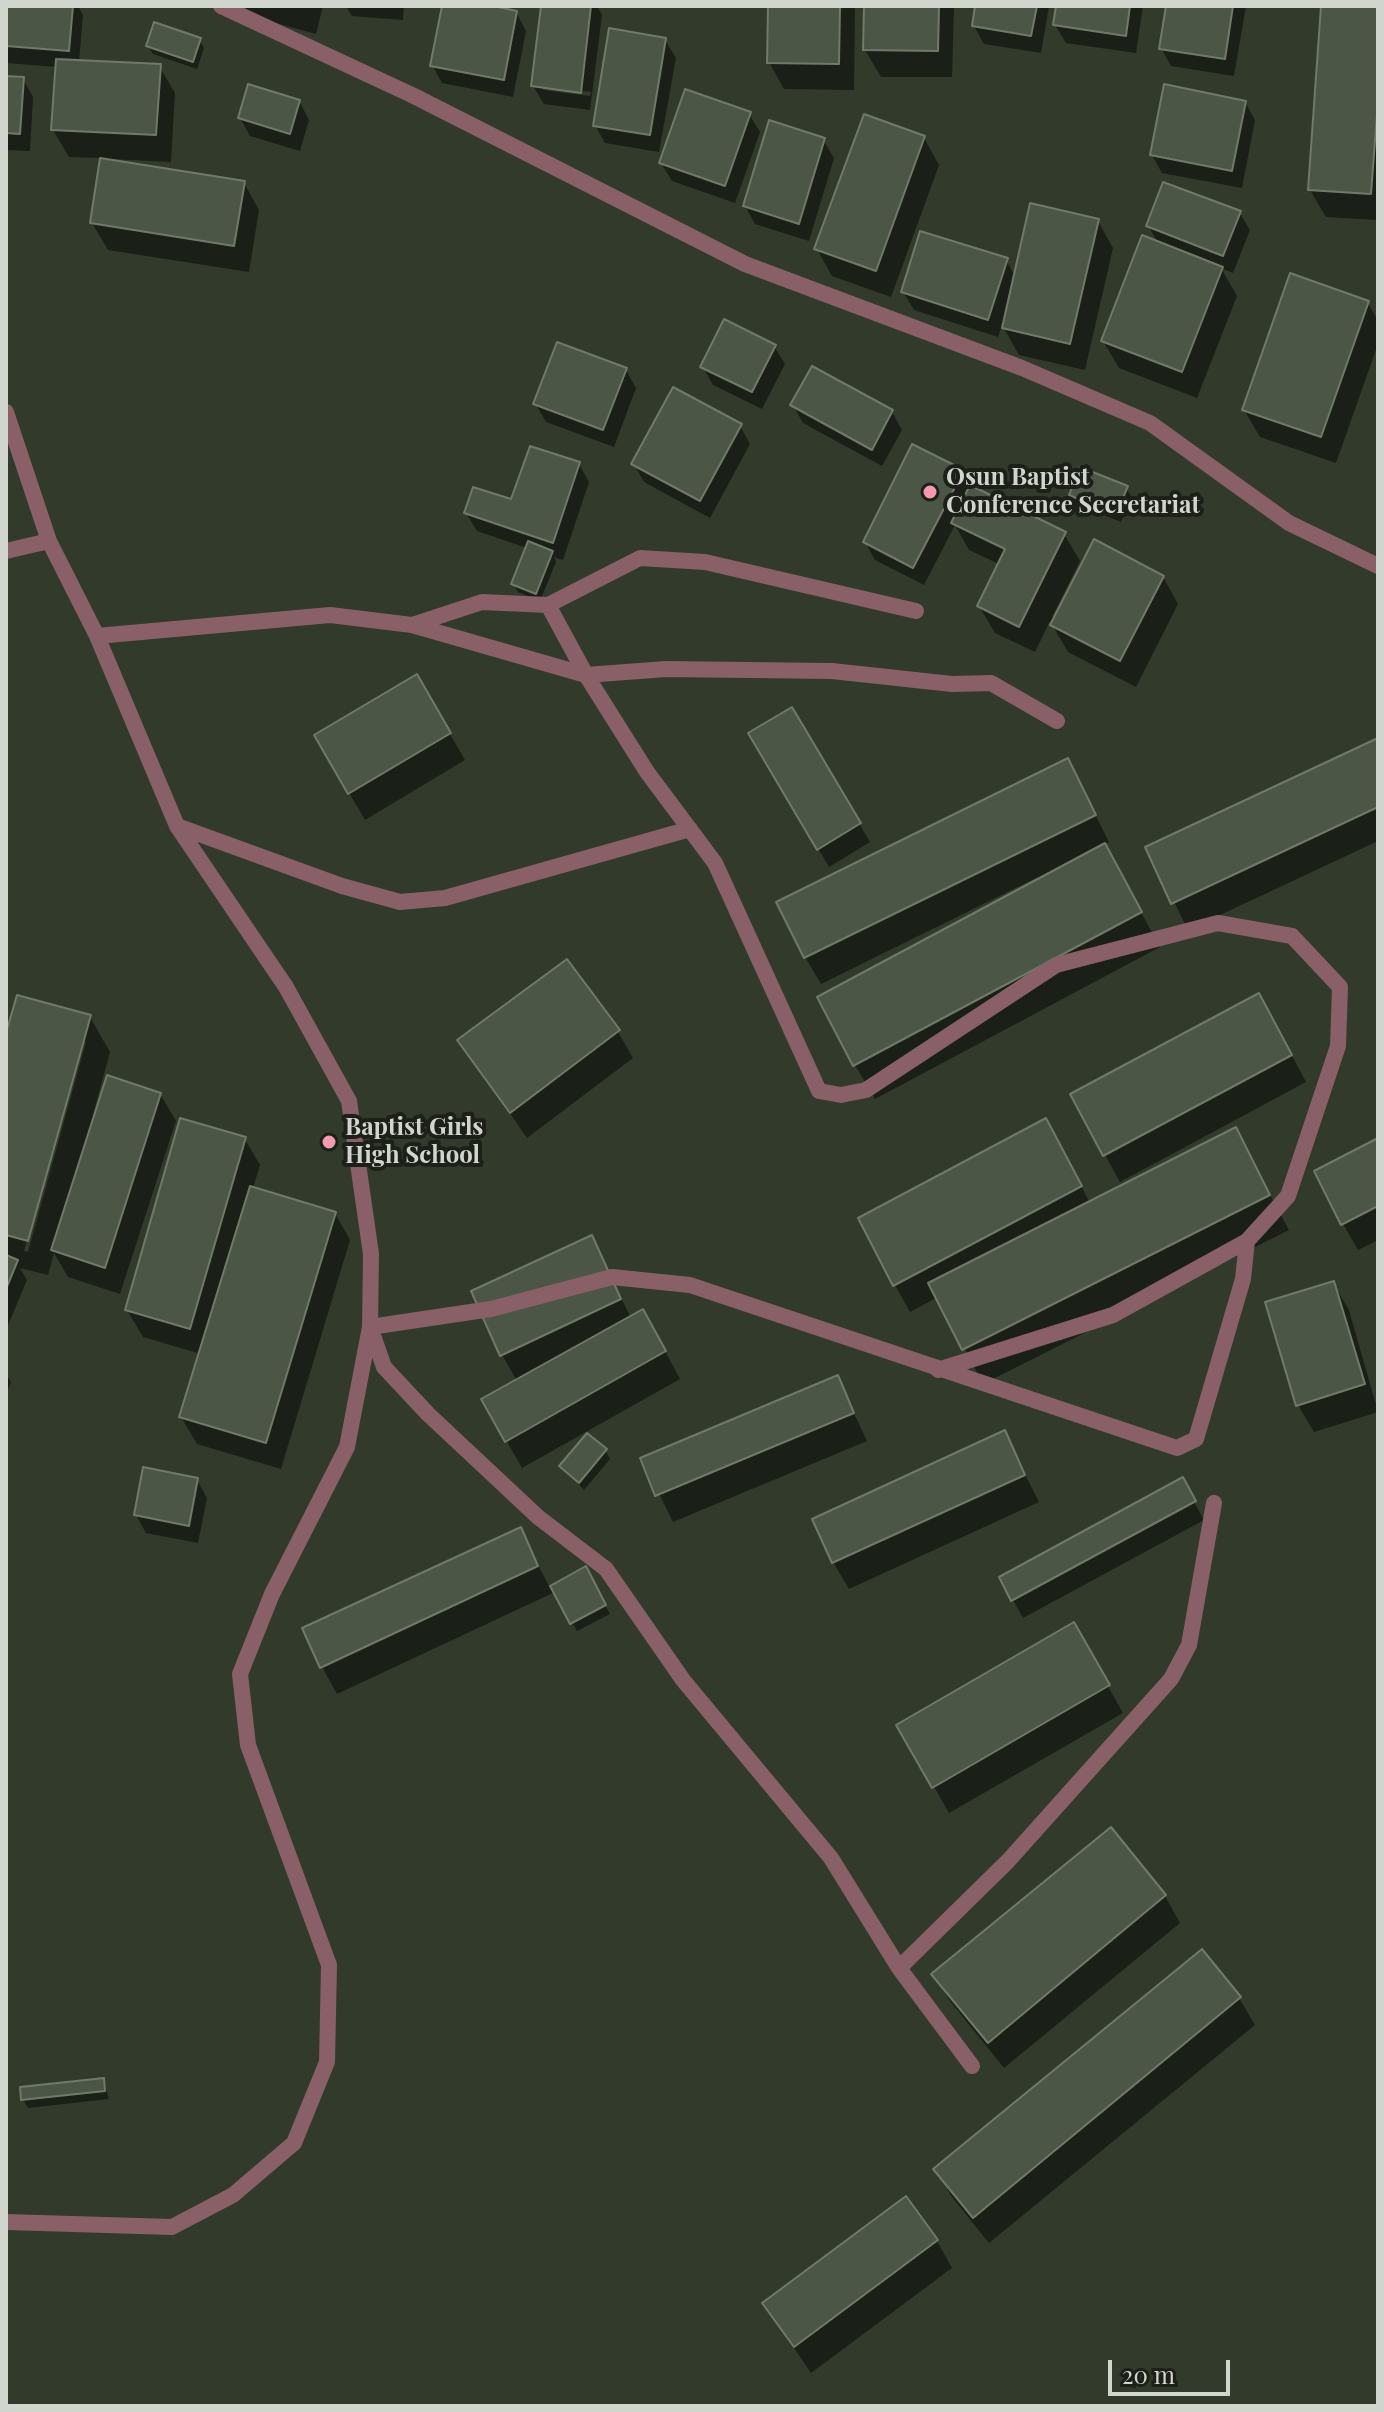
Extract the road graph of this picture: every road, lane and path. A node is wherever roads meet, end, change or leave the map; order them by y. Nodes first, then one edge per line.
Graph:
1 (221, 6) edge
2 (6, 412) edge
3 (49, 541) junction
4 (6, 551) edge
5 (1378, 566) edge
6 (548, 605) junction
7 (916, 611) dead end
8 (412, 625) junction
9 (97, 636) junction
10 (586, 675) junction
11 (1057, 721) dead end
12 (177, 826) junction
13 (690, 829) junction
14 (1247, 1241) junction
15 (370, 1327) junction
16 (936, 1370) junction
17 (1214, 1503) dead end
18 (899, 1968) junction
19 (972, 2066) dead end
20 (6, 2222) edge

1 - 5 street
2 - 3 street
3 - 4 street
3 - 9 street
6 - 7 street
6 - 8 street
6 - 10 street
8 - 9 street
8 - 10 street
9 - 12 street
10 - 11 street
10 - 13 street
12 - 13 street
12 - 15 street
13 - 14 street
14 - 16 street
14 - 16 street
15 - 16 street
15 - 18 street
15 - 20 street
17 - 18 street
18 - 19 street

